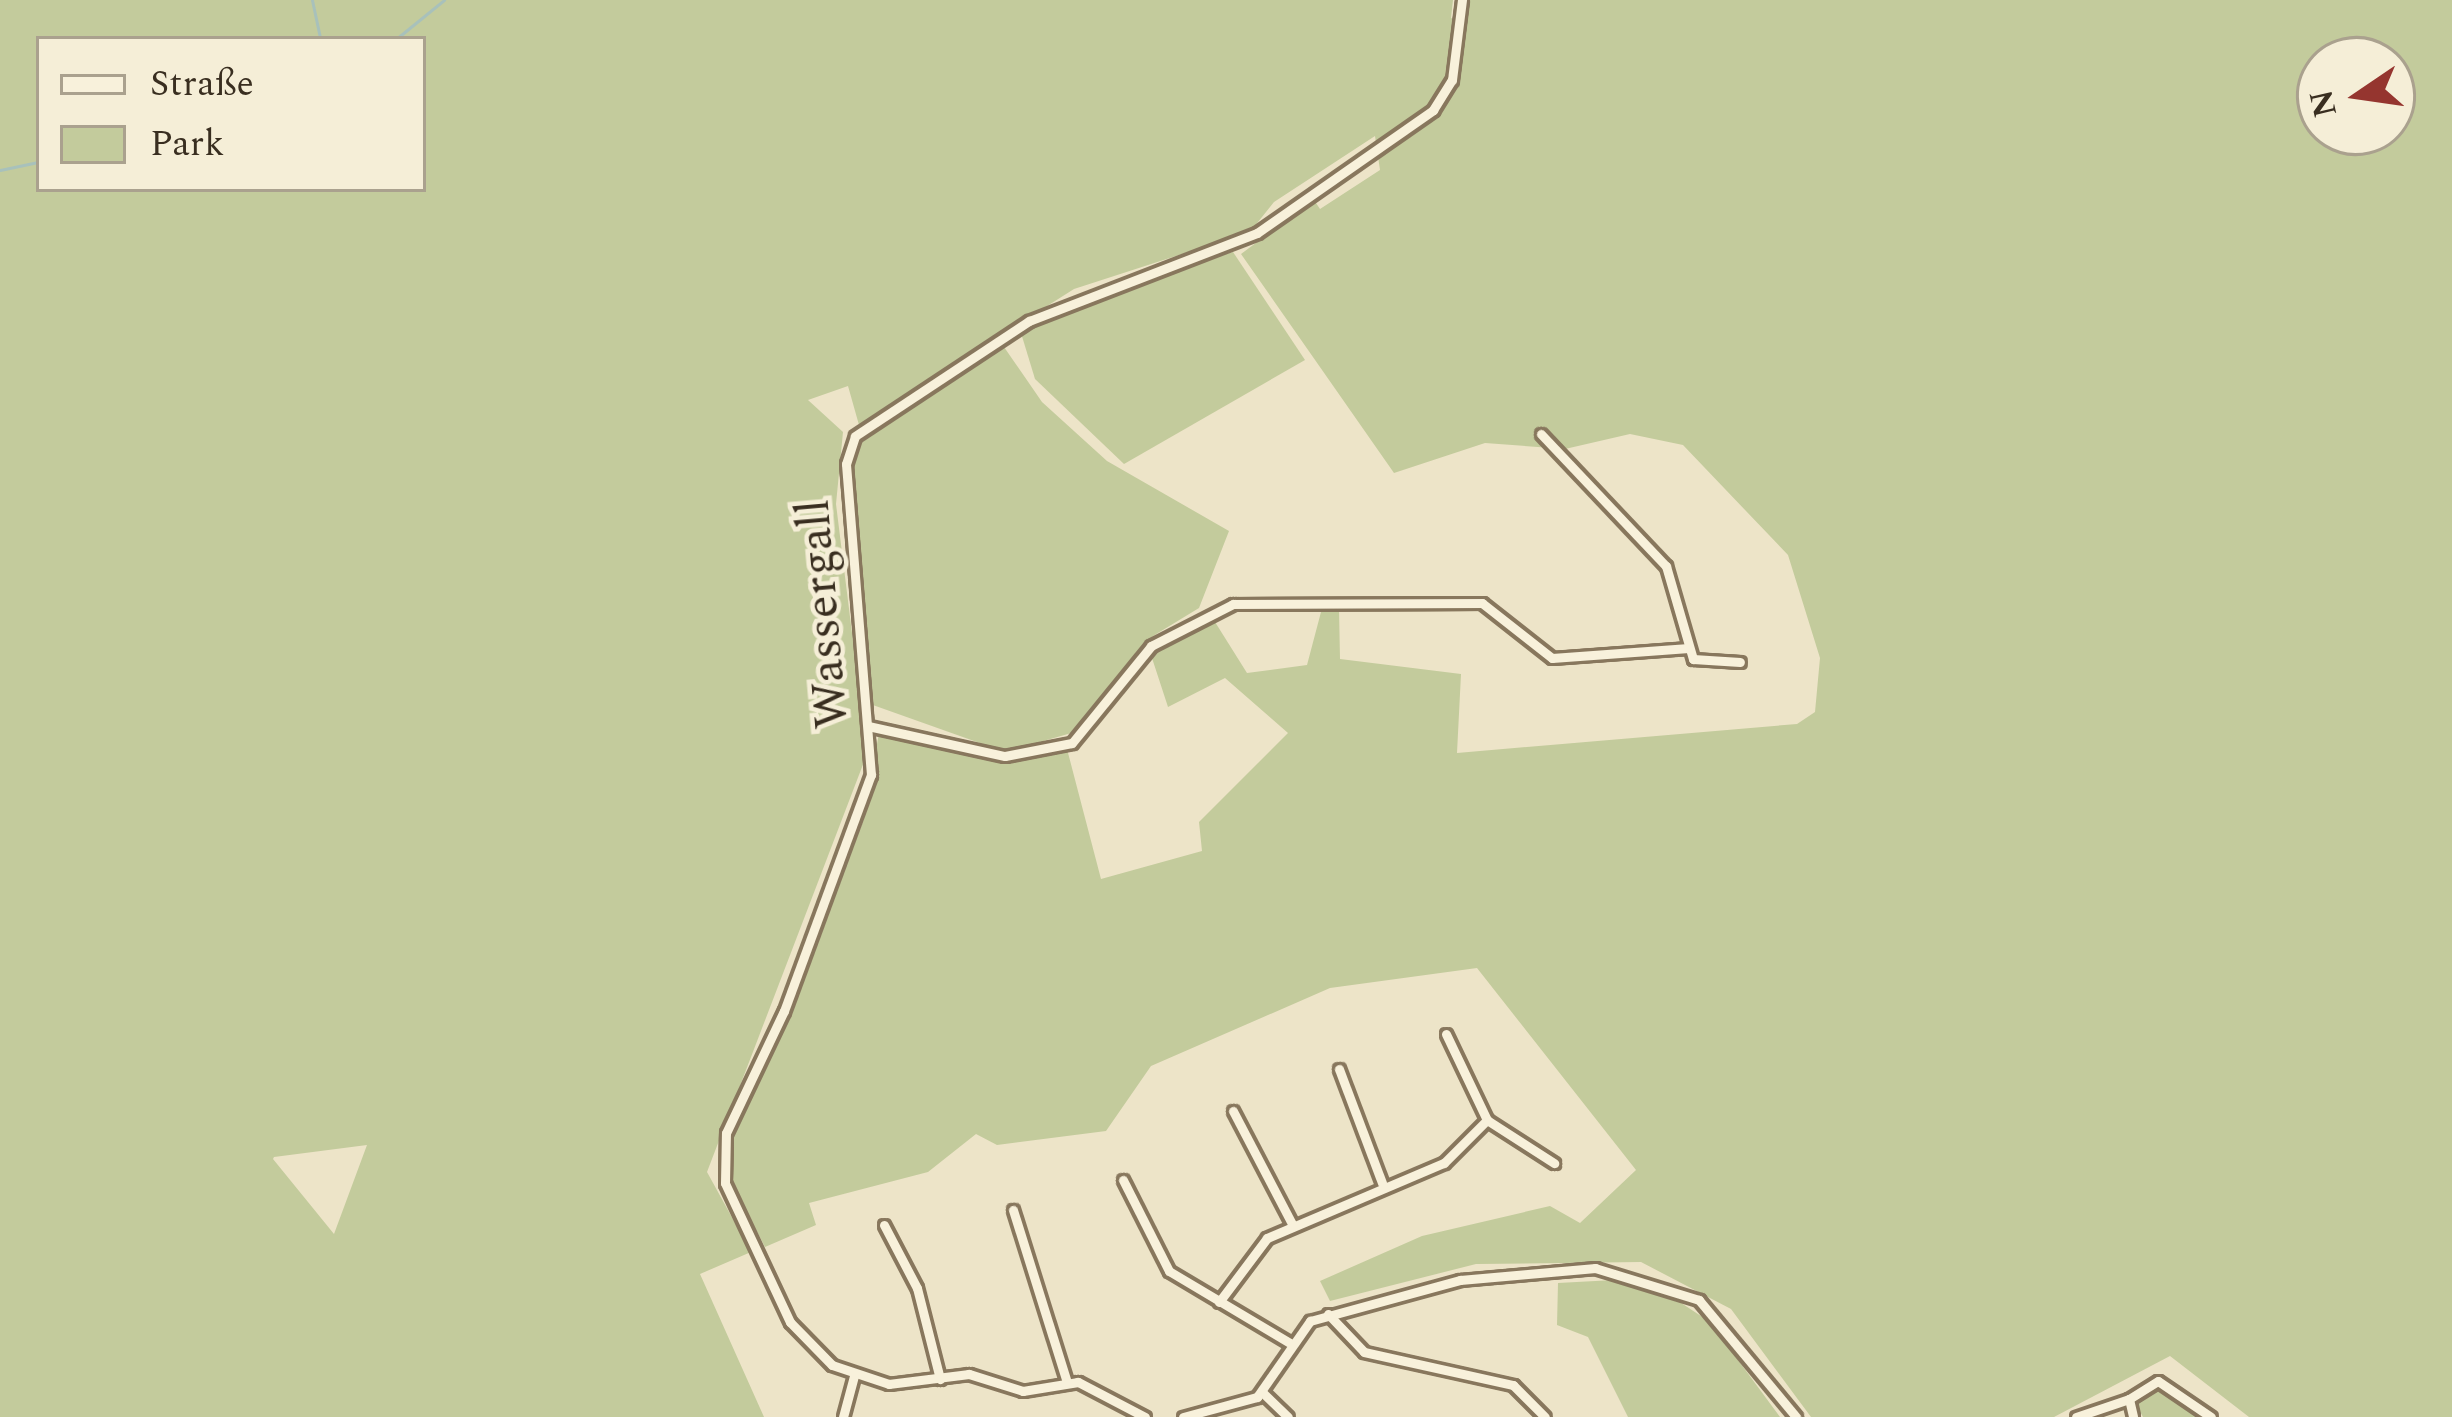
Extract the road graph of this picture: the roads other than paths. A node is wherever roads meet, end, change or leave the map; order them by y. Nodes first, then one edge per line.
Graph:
1 (1462, 0) edge
2 (1541, 434) dead end
3 (1689, 648) junction
4 (1739, 662) dead end
5 (868, 726) junction
6 (1446, 1034) dead end
7 (1339, 1070) dead end
8 (1233, 1111) dead end
9 (1487, 1120) junction
10 (1554, 1163) dead end
11 (1123, 1180) dead end
12 (1382, 1183) junction
13 (1012, 1210) dead end
14 (1292, 1224) junction
15 (884, 1225) dead end
16 (1219, 1302) junction
17 (1328, 1314) junction
18 (1290, 1343) junction
19 (854, 1376) junction
20 (940, 1378) junction
21 (1067, 1382) junction
22 (1262, 1392) junction
23 (2129, 1399) junction
24 (843, 1417) edge
25 (1145, 1417) edge
26 (1183, 1417) edge
27 (1288, 1417) edge
28 (1545, 1417) edge
29 (1796, 1417) edge
30 (2076, 1417) edge
31 (2133, 1417) edge
32 (2211, 1417) edge

1 - 5 street, Wassergall
2 - 3 street
3 - 4 street
3 - 5 street
5 - 19 street, Wassergall
6 - 9 street
7 - 12 street
8 - 14 street
9 - 10 street
9 - 12 street
11 - 16 street
12 - 14 street
13 - 21 street
14 - 16 street
15 - 20 street
16 - 18 street
17 - 18 street
17 - 28 street
17 - 29 street
18 - 22 street
19 - 20 street
19 - 24 street
20 - 21 street
21 - 25 street
22 - 26 street
22 - 27 street
23 - 30 street
23 - 31 street
23 - 32 street

